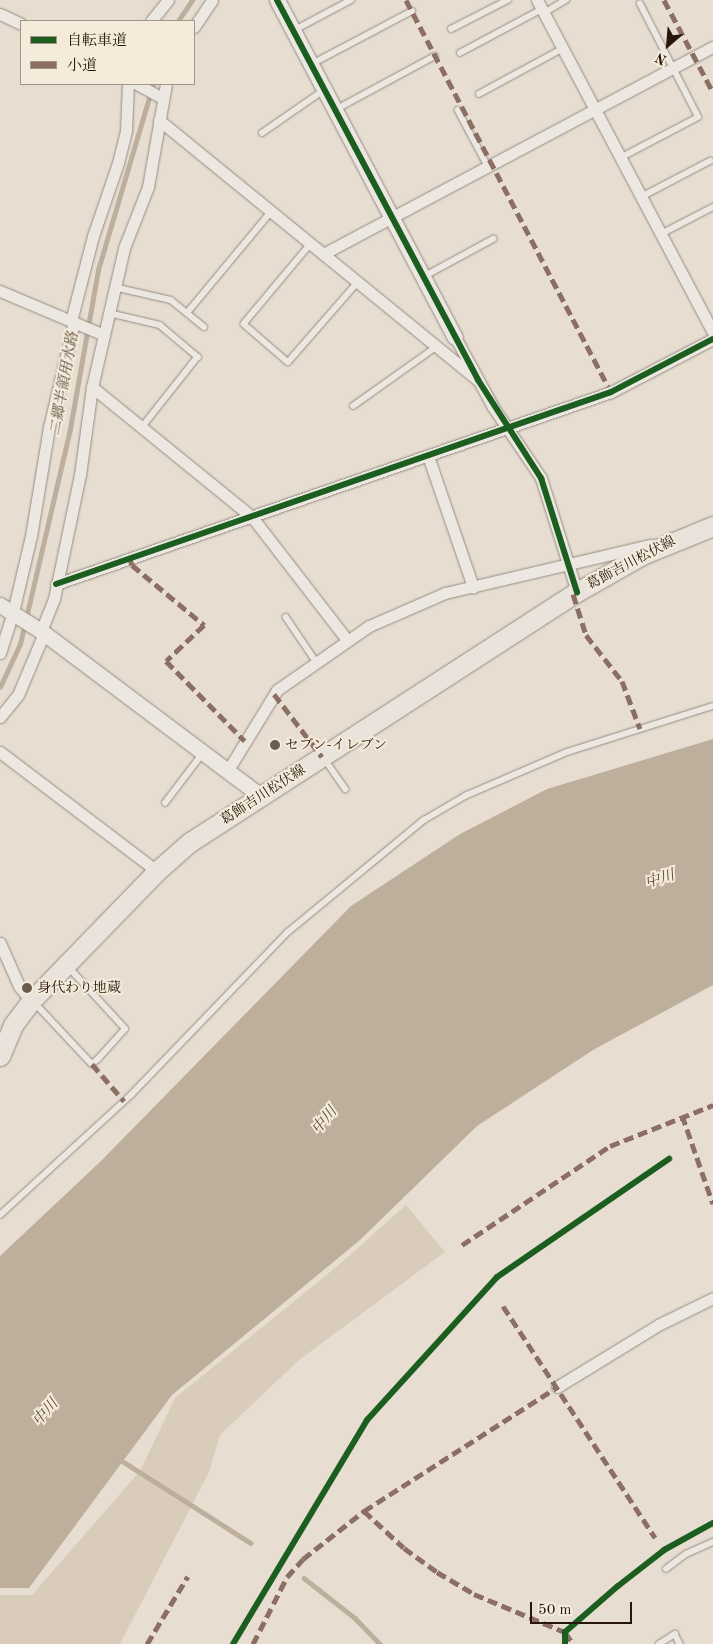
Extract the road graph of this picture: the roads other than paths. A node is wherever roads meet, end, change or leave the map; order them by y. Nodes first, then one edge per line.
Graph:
1 (168, 0) edge
2 (212, 0) edge
3 (277, 0) edge
4 (351, 0) edge
5 (508, 0) edge
6 (566, 0) edge
7 (640, 4) dead end
8 (541, 7) edge
9 (412, 11) dead end
10 (0, 14) edge
11 (152, 20) edge
12 (20, 24) edge
13 (195, 26) edge
14 (451, 29) dead end
15 (293, 31) junction
16 (713, 47) edge
17 (562, 49) junction
18 (460, 53) dead end
19 (435, 56) dead end
20 (311, 65) junction
21 (673, 68) junction
22 (128, 85) edge
23 (139, 85) edge
24 (166, 85) edge
25 (324, 90) junction
26 (479, 94) dead end
27 (162, 98) junction
28 (594, 109) junction
29 (335, 110) junction
30 (458, 110) dead end
31 (159, 120) junction
32 (262, 133) dead end
33 (620, 158) junction
34 (710, 162) dead end
35 (488, 166) junction
36 (641, 197) junction
37 (713, 207) edge
38 (271, 212) junction
39 (392, 217) junction
40 (661, 234) junction
41 (493, 239) dead end
42 (311, 244) junction
43 (323, 254) junction
44 (424, 277) junction
45 (357, 283) junction
46 (114, 287) junction
47 (0, 292) edge
48 (109, 313) junction
49 (187, 314) junction
50 (74, 322) junction
51 (204, 327) dead end
52 (713, 334) edge
53 (104, 335) junction
54 (456, 337) joint
55 (713, 339) edge
56 (436, 347) junction
57 (478, 380) junction
58 (92, 388) junction
59 (353, 406) dead end
60 (142, 428) junction
61 (507, 428) junction
62 (428, 456) junction
63 (252, 517) junction
64 (713, 526) edge
65 (674, 540) junction
66 (567, 563) junction
67 (56, 584) junction
68 (472, 587) junction
69 (577, 592) junction
70 (7, 609) edge
71 (286, 617) dead end
72 (42, 632) junction
73 (347, 640) junction
74 (0, 653) edge
75 (315, 660) junction
76 (713, 706) edge
77 (0, 717) edge
78 (204, 751) junction
79 (0, 752) edge
80 (323, 756) junction
81 (228, 770) junction
82 (346, 789) dead end
83 (260, 796) junction
84 (166, 803) dead end
85 (157, 871) junction
86 (1, 949) edge
87 (67, 966) junction
88 (32, 1001) junction
89 (0, 1056) edge
90 (0, 1215) edge
91 (713, 1298) edge
92 (557, 1387) dead end
93 (713, 1542) edge
94 (666, 1569) dead end
95 (659, 1644) edge
96 (680, 1644) edge

1 - 11 street
2 - 13 street
3 - 15 street
4 - 15 lane
5 - 14 lane
6 - 8 lane
7 - 21 lane
8 - 17 street
8 - 18 lane
9 - 20 lane
10 - 12 street
15 - 20 street
16 - 21 street
17 - 26 lane
17 - 28 street
19 - 29 lane
20 - 25 street
21 - 28 street
21 - 33 lane
22 - 50 street
23 - 27 street
24 - 27 street
25 - 29 street
25 - 32 lane
27 - 31 street
28 - 33 street
28 - 35 street
29 - 39 street
30 - 35 lane
31 - 38 street
31 - 46 street
33 - 36 street
34 - 36 lane
35 - 39 street
36 - 40 street
37 - 40 lane
38 - 42 street
38 - 49 lane
39 - 43 street
39 - 44 street
40 - 52 street
41 - 44 lane
42 - 43 street
42 - 45 lane
43 - 45 street
44 - 54 street
45 - 56 street
46 - 48 street
46 - 49 lane
47 - 50 street
48 - 53 street
48 - 60 lane
49 - 51 lane
50 - 53 street
50 - 70 street
53 - 58 street
54 - 57 street
55 - 61 street
56 - 57 street
56 - 59 lane
57 - 61 street
58 - 60 street
58 - 67 street
60 - 63 street
61 - 62 street
61 - 66 street
62 - 63 street
62 - 68 street
63 - 67 street
63 - 73 street
64 - 65 main road, 葛飾吉川松伏線
65 - 66 street
65 - 69 main road, 葛飾吉川松伏線
66 - 68 street
66 - 69 street
67 - 72 street
68 - 73 street
69 - 80 main road, 葛飾吉川松伏線
70 - 72 street
70 - 74 street
71 - 75 lane
72 - 77 street
72 - 78 street
73 - 75 street
75 - 81 street
76 - 90 lane
78 - 81 street
78 - 84 lane
79 - 85 street
80 - 82 lane
80 - 83 main road, 葛飾吉川松伏線
81 - 83 street
83 - 85 main road, 葛飾吉川松伏線
85 - 87 main road, 葛飾吉川松伏線
86 - 88 street
87 - 88 main road, 葛飾吉川松伏線
87 - 88 lane
88 - 89 main road, 葛飾吉川松伏線
91 - 92 street
93 - 94 lane
95 - 96 lane

